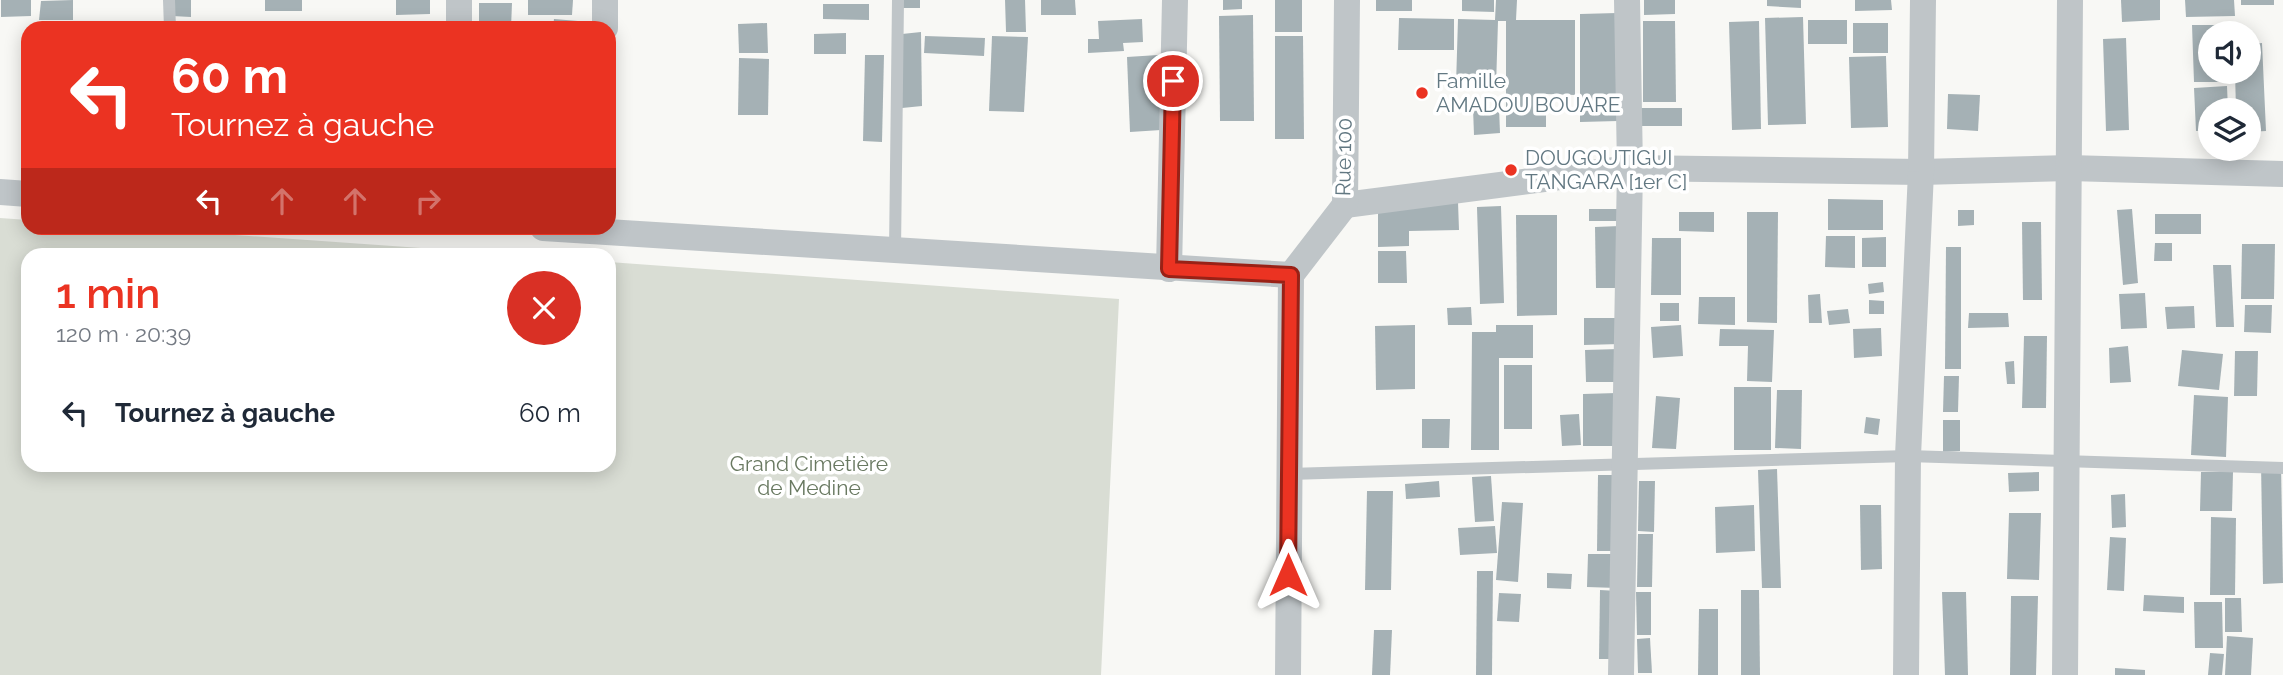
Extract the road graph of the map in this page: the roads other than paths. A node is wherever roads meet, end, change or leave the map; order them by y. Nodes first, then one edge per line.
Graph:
1 (169, 0) edge
2 (459, 0) edge
3 (605, 0) edge
4 (898, 0) edge
5 (1175, 0) edge
6 (1347, 0) edge
7 (1627, 0) edge
8 (1923, 0) edge
9 (2070, 0) edge
10 (170, 21) edge
11 (459, 21) edge
12 (605, 21) edge
13 (1630, 168) junction
14 (2070, 168) junction
15 (1921, 172) junction
16 (2283, 174) edge
17 (0, 192) edge
18 (21, 194) edge
19 (1345, 205) junction
20 (616, 230) edge
21 (895, 251) junction
22 (1169, 269) junction
23 (1291, 275) junction
24 (1908, 456) junction
25 (2068, 462) junction
26 (1623, 465) junction
27 (2283, 468) edge
28 (1289, 474) junction
29 (1288, 675) edge
30 (1621, 675) edge
31 (1906, 675) edge
32 (2066, 675) edge

1 - 10 lane
2 - 11 street
3 - 12 street
4 - 21 lane
5 - 22 street
6 - 19 street, Rue 100
7 - 13 street
8 - 15 street
9 - 14 street
13 - 15 street
13 - 19 street
13 - 26 street
14 - 15 street
14 - 16 street
14 - 25 street
15 - 24 street
17 - 18 street
19 - 23 street, Rue 100
20 - 21 street
21 - 22 street
22 - 23 street
23 - 28 street
24 - 25 lane
24 - 26 lane
24 - 31 street
25 - 27 lane
25 - 32 street
26 - 28 lane
26 - 30 street
28 - 29 street

